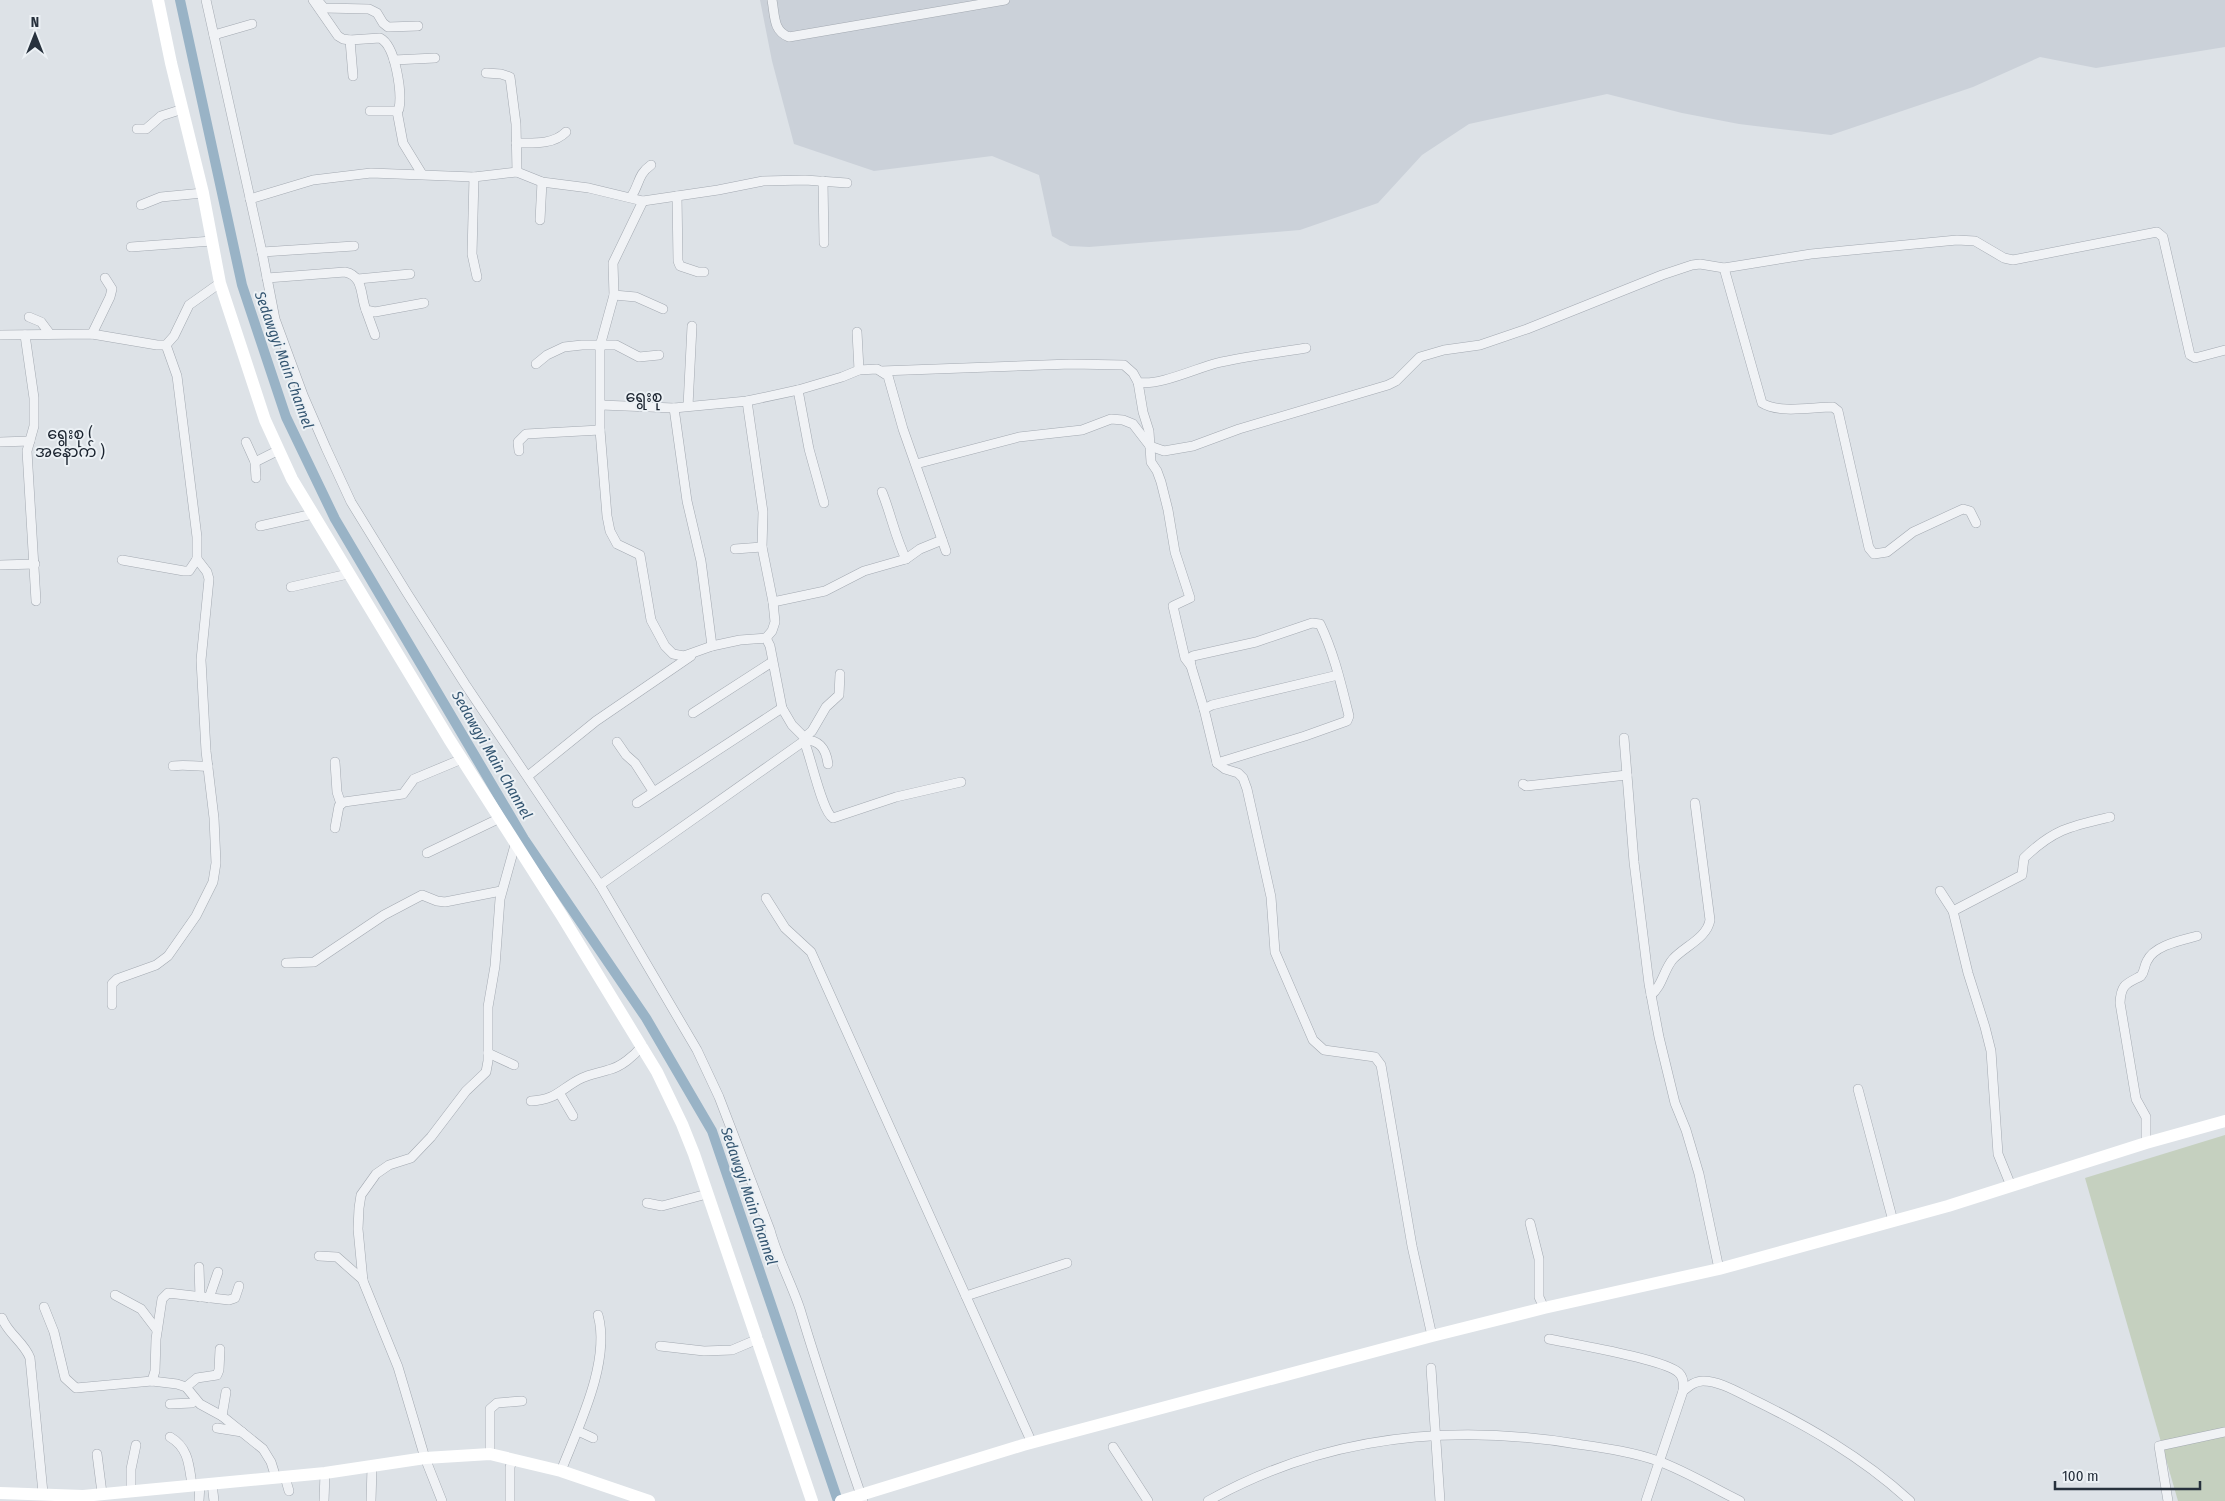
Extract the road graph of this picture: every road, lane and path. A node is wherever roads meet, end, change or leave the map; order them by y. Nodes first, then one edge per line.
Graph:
1 (158, 0) edge
2 (206, 0) edge
3 (315, 0) edge
4 (772, 0) edge
5 (1005, 0) edge
6 (252, 24) dead end
7 (418, 26) dead end
8 (214, 35) junction
9 (350, 40) junction
10 (436, 58) dead end
11 (394, 60) junction
12 (486, 73) dead end
13 (353, 76) dead end
14 (183, 109) junction
15 (370, 111) dead end
16 (397, 111) junction
17 (136, 129) dead end
18 (566, 132) dead end
19 (516, 143) junction
20 (651, 165) dead end
21 (517, 172) junction
22 (422, 174) junction
23 (474, 177) junction
24 (823, 181) junction
25 (542, 182) junction
26 (847, 183) dead end
27 (202, 193) junction
28 (677, 196) junction
29 (631, 197) junction
30 (250, 198) junction
31 (643, 201) junction
32 (141, 205) dead end
33 (540, 220) dead end
34 (212, 241) junction
35 (824, 243) dead end
36 (354, 246) dead end
37 (131, 247) dead end
38 (262, 252) junction
39 (1724, 268) junction
40 (704, 272) dead end
41 (410, 274) dead end
42 (477, 277) dead end
43 (105, 278) dead end
44 (267, 278) junction
45 (358, 279) junction
46 (220, 283) junction
47 (614, 295) junction
48 (424, 303) dead end
49 (663, 309) dead end
50 (366, 310) junction
51 (29, 317) dead end
52 (692, 326) dead end
53 (857, 332) dead end
54 (50, 334) junction
55 (92, 334) junction
56 (0, 335) edge
57 (25, 335) junction
58 (375, 335) dead end
59 (166, 344) junction
60 (600, 346) junction
61 (1306, 348) dead end
62 (2225, 350) edge
63 (658, 355) dead end
64 (536, 364) dead end
65 (859, 370) junction
66 (881, 371) junction
67 (1138, 382) junction
68 (798, 390) junction
69 (747, 401) junction
70 (601, 405) junction
71 (688, 406) junction
72 (674, 408) junction
73 (600, 430) junction
74 (30, 441) junction
75 (0, 442) edge
76 (246, 442) dead end
77 (1150, 446) junction
78 (279, 450) junction
79 (519, 452) dead end
80 (255, 462) junction
81 (916, 464) junction
82 (256, 478) dead end
83 (882, 492) dead end
84 (824, 503) dead end
85 (313, 514) junction
86 (1976, 523) dead end
87 (260, 526) dead end
88 (942, 540) junction
89 (762, 547) junction
90 (734, 549) dead end
91 (946, 551) dead end
92 (197, 559) junction
93 (906, 559) junction
94 (122, 560) dead end
95 (35, 564) junction
96 (0, 565) edge
97 (348, 574) junction
98 (291, 587) dead end
99 (36, 601) dead end
100 (773, 602) junction
101 (766, 638) junction
102 (712, 646) junction
103 (694, 654) junction
104 (772, 662) junction
105 (1191, 666) junction
106 (840, 674) dead end
107 (1338, 675) junction
108 (782, 708) junction
109 (1204, 708) junction
110 (693, 714) dead end
111 (1624, 738) dead end
112 (804, 739) junction
113 (617, 742) dead end
114 (462, 759) junction
115 (334, 762) dead end
116 (1217, 763) junction
117 (828, 764) dead end
118 (173, 766) dead end
119 (208, 766) junction
120 (1627, 775) junction
121 (528, 776) junction
122 (961, 782) dead end
123 (1523, 784) dead end
124 (653, 791) junction
125 (637, 803) dead end
126 (1695, 803) dead end
127 (341, 804) junction
128 (2110, 816) dead end
129 (498, 819) junction
130 (334, 828) dead end
131 (515, 845) junction
132 (427, 853) dead end
133 (600, 885) junction
134 (502, 891) junction
135 (1940, 891) dead end
136 (766, 898) dead end
137 (1953, 911) junction
138 (2198, 936) dead end
139 (286, 964) dead end
140 (1651, 995) junction
141 (112, 1005) dead end
142 (642, 1046) junction
143 (488, 1053) junction
144 (514, 1065) dead end
145 (1858, 1090) dead end
146 (560, 1094) junction
147 (531, 1101) dead end
148 (573, 1116) dead end
149 (2225, 1121) edge
150 (2146, 1143) junction
151 (2011, 1186) junction
152 (707, 1194) junction
153 (648, 1203) dead end
154 (1893, 1221) junction
155 (1530, 1223) dead end
156 (319, 1256) dead end
157 (1067, 1263) dead end
158 (199, 1267) dead end
159 (1719, 1269) junction
160 (218, 1272) dead end
161 (363, 1281) junction
162 (239, 1286) dead end
163 (115, 1295) dead end
164 (966, 1296) junction
165 (205, 1297) junction
166 (44, 1307) dead end
167 (1544, 1308) junction
168 (598, 1315) dead end
169 (2, 1318) dead end
170 (158, 1330) junction
171 (1432, 1336) junction
172 (1549, 1338) dead end
173 (758, 1339) junction
174 (660, 1346) dead end
175 (220, 1349) dead end
176 (1431, 1368) dead end
177 (152, 1381) junction
178 (186, 1387) junction
179 (1683, 1390) junction
180 (226, 1392) dead end
181 (195, 1400) junction
182 (522, 1401) dead end
183 (170, 1404) dead end
184 (222, 1416) junction
185 (217, 1428) dead end
186 (578, 1431) junction
187 (242, 1432) junction
188 (2225, 1432) edge
189 (170, 1437) dead end
190 (593, 1438) dead end
191 (1032, 1443) junction
192 (136, 1445) dead end
193 (1113, 1447) dead end
194 (98, 1454) dead end
195 (490, 1454) junction
196 (425, 1458) junction
197 (513, 1459) junction
198 (1659, 1462) junction
199 (372, 1467) junction
200 (561, 1471) junction
201 (325, 1473) junction
202 (280, 1477) junction
203 (201, 1484) junction
204 (132, 1490) junction
205 (289, 1491) dead end
206 (0, 1493) edge
207 (43, 1493) junction
208 (102, 1493) junction
209 (859, 1497) edge
210 (84, 1498) edge
211 (199, 1501) edge
212 (214, 1501) edge
213 (324, 1501) edge
214 (371, 1501) edge
215 (442, 1501) edge
216 (510, 1501) edge
217 (649, 1501) edge
218 (812, 1501) edge
219 (841, 1501) edge
220 (1148, 1501) edge
221 (1208, 1501) edge
222 (1440, 1501) edge
223 (1646, 1501) edge
224 (1740, 1501) edge
225 (1910, 1501) edge
226 (2168, 1501) edge

1 - 14 street
2 - 8 street
3 - 7 street
3 - 9 street
4 - 5 street
6 - 8 street
8 - 30 street
9 - 11 street
9 - 13 street
10 - 11 street
11 - 16 street
12 - 19 street
14 - 17 street
14 - 27 street
15 - 16 street
16 - 22 street
18 - 19 street
19 - 21 street
20 - 29 street
21 - 23 street
21 - 25 street
22 - 23 street
22 - 30 street
23 - 42 street
24 - 26 street
24 - 28 street
24 - 35 street
25 - 29 street
25 - 33 street
27 - 32 street
27 - 34 street
28 - 31 street
28 - 40 street
29 - 31 street
30 - 38 street
31 - 47 street
34 - 37 street
34 - 46 street
36 - 38 street
38 - 44 street
39 - 62 street
39 - 77 street
39 - 86 street
41 - 45 street
43 - 55 street
44 - 45 street
44 - 121 street
45 - 50 street
46 - 59 street
46 - 78 street
47 - 49 street
47 - 60 street
48 - 50 street
50 - 58 street
51 - 54 street
52 - 71 street
53 - 65 street
54 - 55 street
54 - 57 street
55 - 59 street
56 - 57 street
57 - 74 street
59 - 92 street
60 - 63 street
60 - 64 street
60 - 70 street
61 - 67 street
65 - 66 street
65 - 68 street
66 - 67 street
66 - 81 street
67 - 77 street
68 - 69 street
68 - 84 street
69 - 71 street
69 - 89 street
70 - 72 street
70 - 73 street
71 - 72 street
72 - 102 street
73 - 79 street
73 - 103 street
74 - 75 street
74 - 95 street
76 - 80 street
77 - 81 street
77 - 105 street
78 - 80 street
78 - 85 street
80 - 82 street
81 - 88 street
83 - 93 street
85 - 87 street
85 - 97 street
88 - 91 street
88 - 93 street
89 - 90 street
89 - 100 street
92 - 94 street
92 - 119 street
93 - 100 street
95 - 96 street
95 - 99 street
97 - 98 street
97 - 114 street
100 - 101 street
101 - 102 street
101 - 104 street
102 - 103 street
103 - 121 street
104 - 108 street
104 - 110 street
105 - 107 street
105 - 109 street
106 - 112 street
107 - 109 street
107 - 116 street
108 - 112 street
108 - 124 street
109 - 116 street
111 - 120 street
112 - 117 street
112 - 122 street
112 - 133 street
113 - 124 street
114 - 127 street
114 - 129 street
115 - 127 street
116 - 171 street
118 - 119 street
119 - 141 street
120 - 123 street
120 - 140 street
121 - 133 street
124 - 125 street
126 - 140 street
127 - 130 street
128 - 137 street
129 - 131 street
129 - 132 street
131 - 134 street
131 - 142 street
133 - 209 street
134 - 139 street
134 - 143 street
135 - 137 street
136 - 164 street
137 - 151 street
138 - 150 street
140 - 159 street
142 - 146 street
142 - 152 street
143 - 144 street
143 - 161 street
145 - 154 street
146 - 147 street
146 - 148 street
149 - 150 street
150 - 151 street
151 - 154 street
152 - 153 street
152 - 173 street
154 - 159 street
155 - 167 street
156 - 161 street
157 - 164 street
158 - 165 street
159 - 167 street
160 - 165 street
161 - 196 street
162 - 165 street
163 - 170 street
164 - 191 street
165 - 170 street
166 - 177 street
167 - 171 street
168 - 186 street
169 - 207 street
170 - 177 street
171 - 191 street
172 - 179 street
173 - 174 street
173 - 218 street
175 - 178 street
176 - 222 street
177 - 178 street
178 - 181 street
179 - 198 street
179 - 225 street
180 - 184 street
181 - 183 street
181 - 184 street
182 - 195 street
184 - 187 street
185 - 187 street
186 - 190 street
186 - 200 street
187 - 202 street
188 - 226 street
189 - 203 street
191 - 209 street
192 - 204 street
193 - 220 street
194 - 208 street
195 - 196 street
195 - 197 street
196 - 199 street
196 - 215 street
197 - 200 street
197 - 216 street
198 - 221 street
198 - 223 street
198 - 224 street
199 - 201 street
199 - 214 street
200 - 217 street
201 - 202 street
201 - 213 street
202 - 203 street
202 - 205 street
203 - 204 street
203 - 211 street
203 - 212 street
204 - 208 street
206 - 207 street
207 - 210 street
208 - 210 street
209 - 219 street

